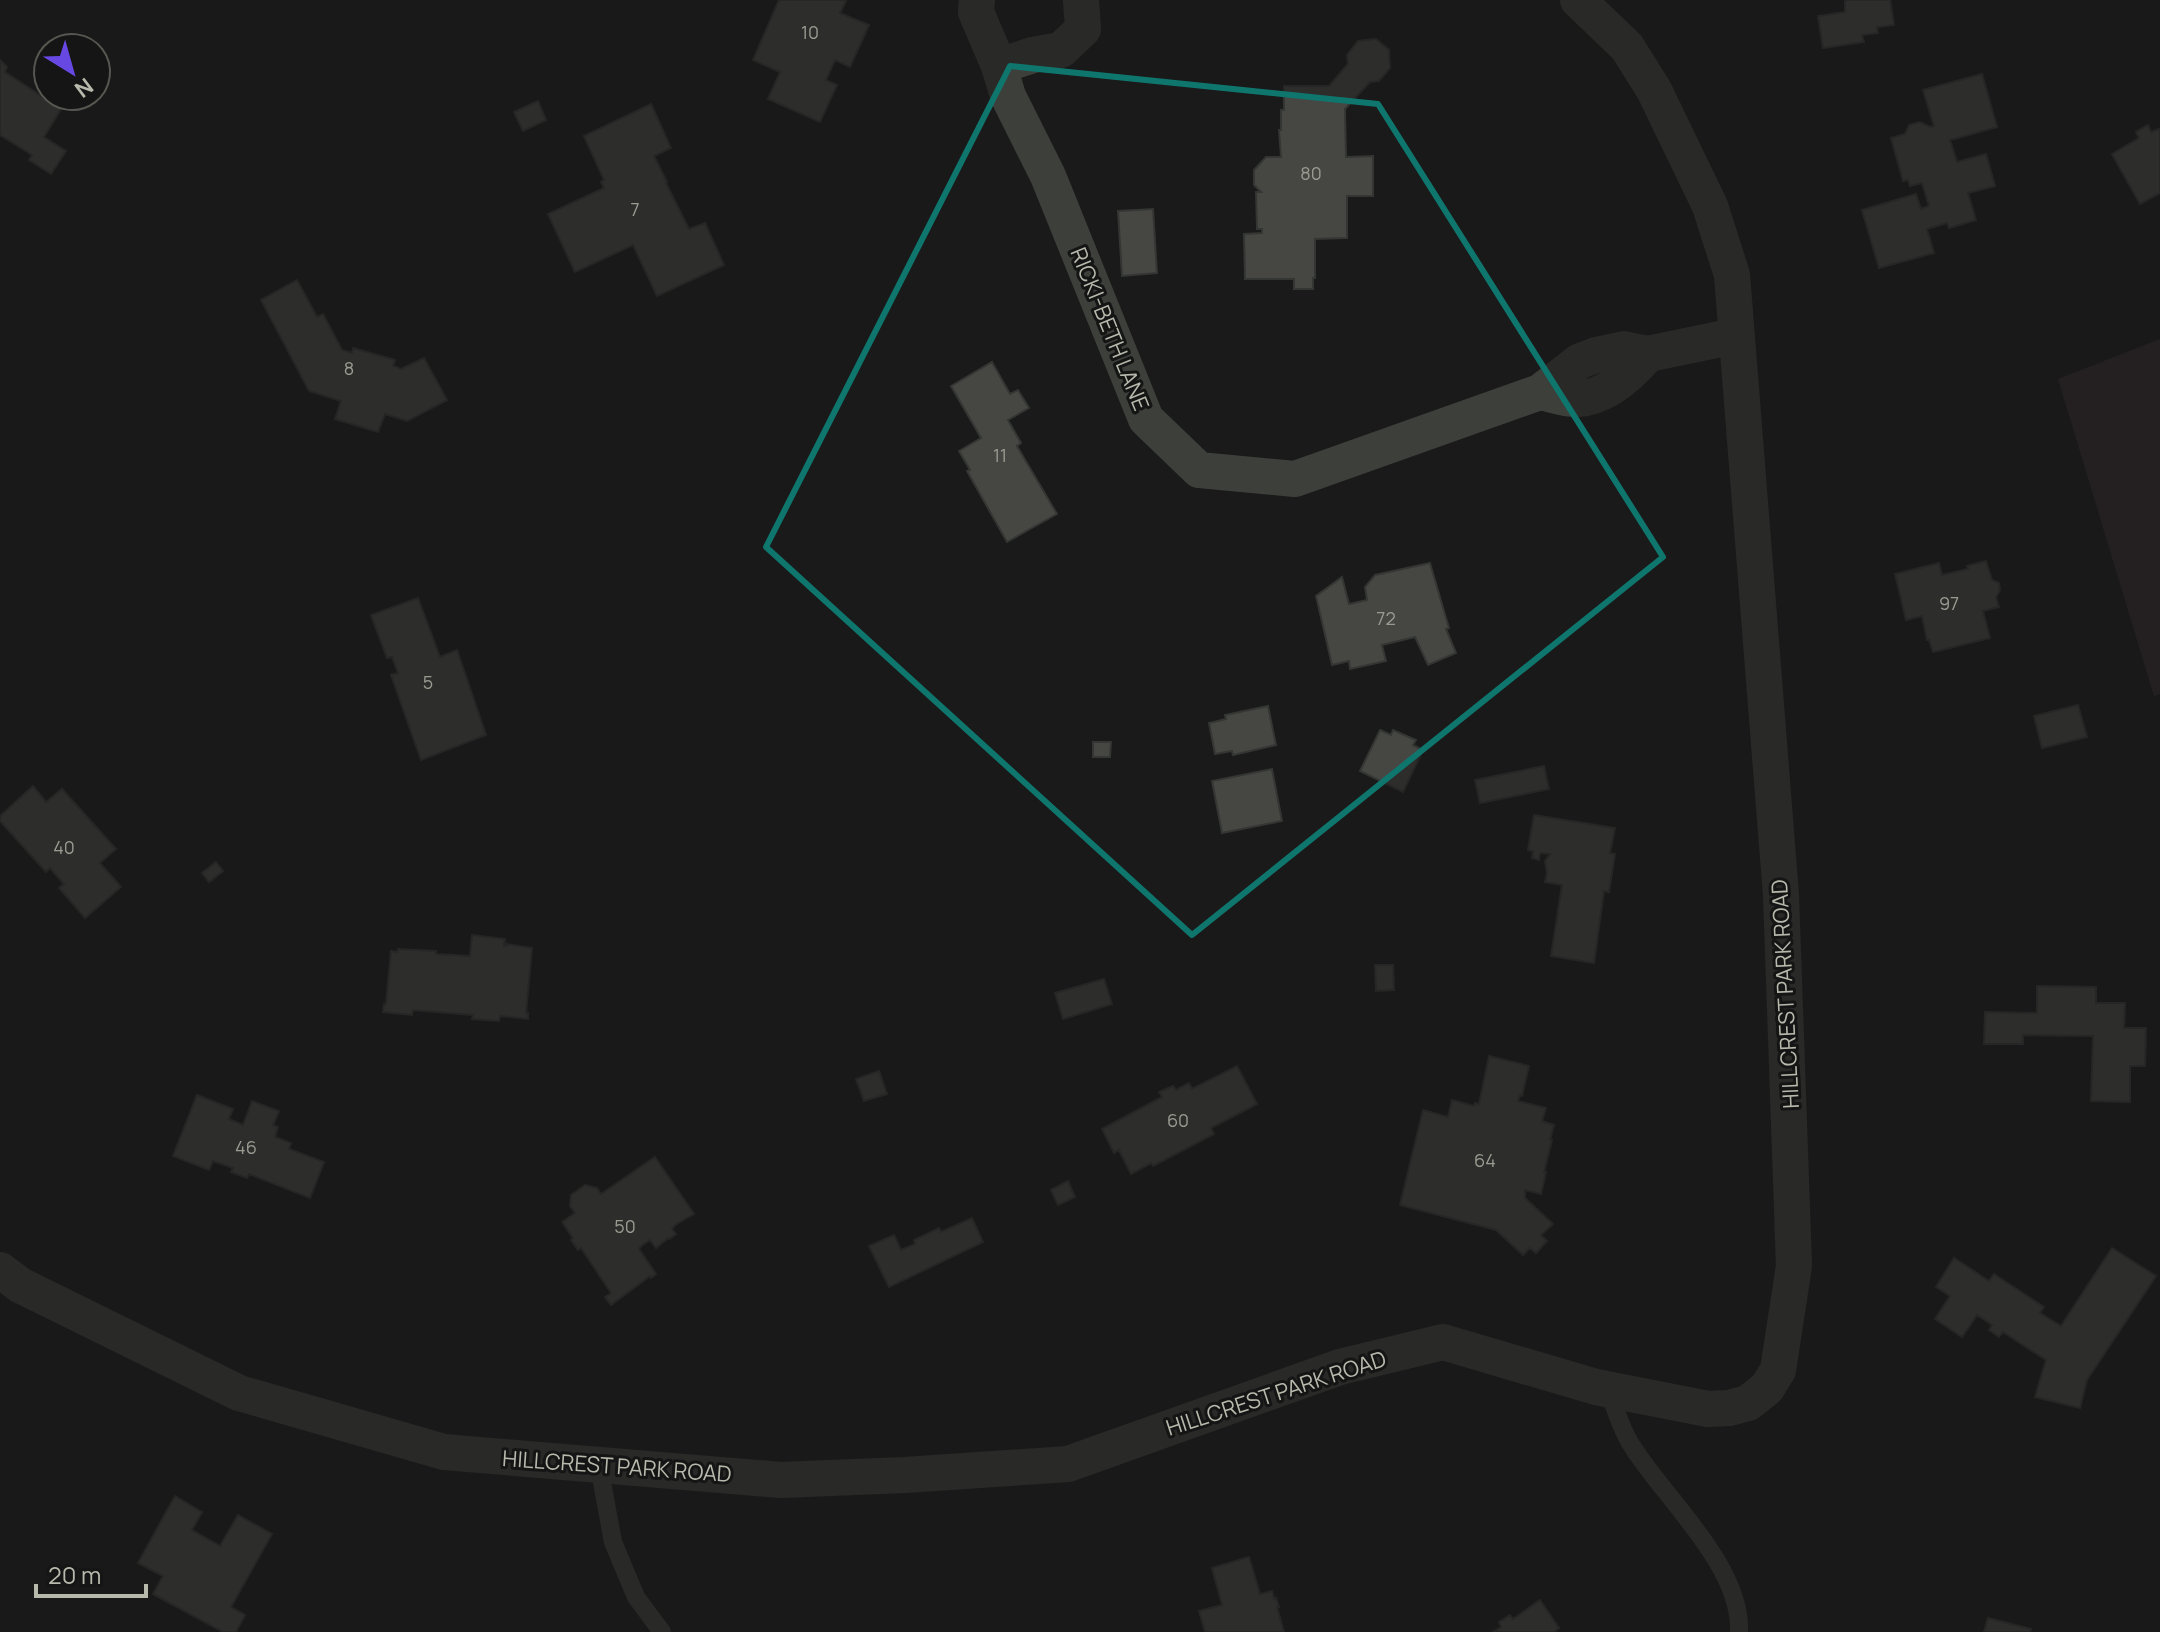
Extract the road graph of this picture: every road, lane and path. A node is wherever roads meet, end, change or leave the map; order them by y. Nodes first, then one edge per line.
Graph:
1 (977, 0) edge
2 (1081, 0) edge
3 (1578, 0) edge
4 (999, 66) junction
5 (1735, 336) junction
6 (0, 1270) edge
7 (1608, 1389) junction
8 (599, 1466) junction
9 (662, 1632) edge
10 (1739, 1632) edge

1 - 4 street, RICKI-BETH LANE
2 - 4 street
3 - 5 street, HILLCREST PARK ROAD
4 - 5 street, RICKI-BETH LANE
5 - 7 street, HILLCREST PARK ROAD
6 - 8 street, HILLCREST PARK ROAD
7 - 8 street, HILLCREST PARK ROAD
7 - 10 lane
8 - 9 lane

